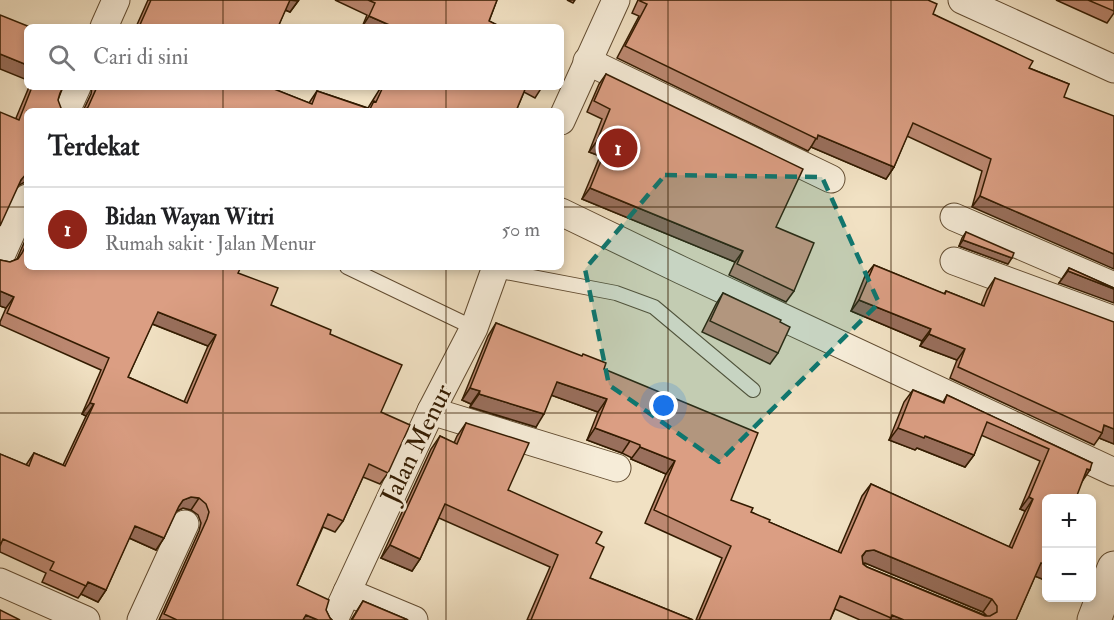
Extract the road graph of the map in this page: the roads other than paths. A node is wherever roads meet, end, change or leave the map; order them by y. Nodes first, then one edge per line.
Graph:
1 (116, 0) edge
2 (616, 0) edge
3 (962, 0) edge
4 (105, 24) edge
5 (587, 61) junction
6 (1114, 69) edge
7 (76, 90) edge
8 (67, 108) edge
9 (564, 114) edge
10 (831, 180) dead end
11 (24, 205) edge
12 (564, 213) edge
13 (954, 217) dead end
14 (0, 258) edge
15 (954, 261) dead end
16 (353, 270) edge
17 (495, 270) edge
18 (506, 270) edge
19 (1114, 286) edge
20 (1114, 320) edge
21 (474, 328) junction
22 (753, 390) dead end
23 (431, 411) junction
24 (617, 468) dead end
25 (1114, 472) edge
26 (185, 524) dead end
27 (1114, 568) edge
28 (0, 582) edge
29 (347, 592) junction
30 (86, 620) edge
31 (141, 620) edge
32 (334, 620) edge
33 (414, 620) edge
34 (1094, 620) edge

1 - 4 street
2 - 5 street
3 - 6 street
5 - 9 street
5 - 10 street
7 - 8 street
11 - 14 street
12 - 25 street
13 - 19 street
15 - 20 street
16 - 21 lane
17 - 21 street, Jalan Menur
18 - 22 lane
21 - 23 street, Jalan Menur
23 - 24 street
23 - 29 street, Jalan Menur
26 - 31 street
27 - 34 street
28 - 30 street
29 - 32 street, Jalan Menur
29 - 33 street

